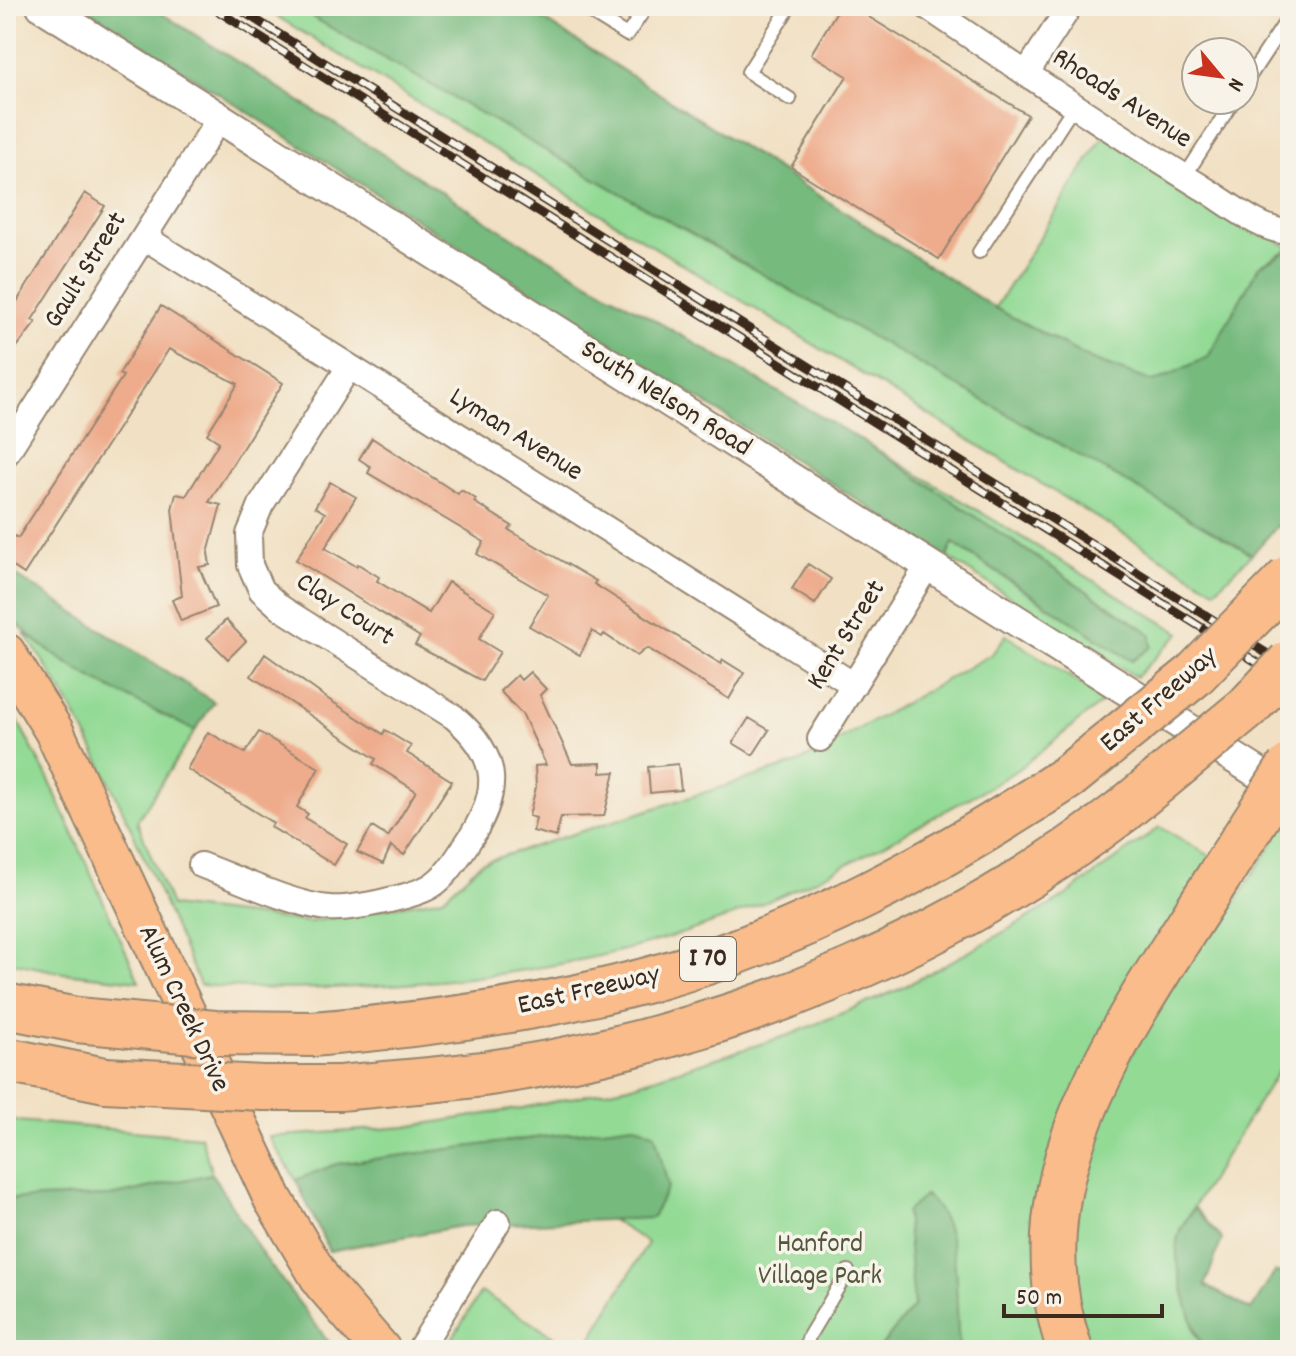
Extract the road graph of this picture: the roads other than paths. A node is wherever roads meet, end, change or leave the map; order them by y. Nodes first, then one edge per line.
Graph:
1 (42, 6) edge
2 (580, 6) edge
3 (647, 6) edge
4 (790, 6) edge
5 (926, 6) edge
6 (1070, 6) edge
7 (1290, 15) edge
8 (1260, 61) edge
9 (1026, 74) junction
10 (790, 99) dead end
11 (1074, 106) junction
12 (1224, 116) edge
13 (219, 119) junction
14 (1185, 176) junction
15 (1290, 232) edge
16 (144, 237) junction
17 (979, 252) dead end
18 (349, 367) junction
19 (6, 454) edge
20 (928, 565) junction
21 (1290, 577) edge
22 (6, 653) edge
23 (1290, 662) edge
24 (854, 685) junction
25 (820, 739) dead end
26 (1290, 766) edge
27 (1290, 793) edge
28 (201, 865) dead end
29 (6, 1006) edge
30 (6, 1060) edge
31 (105, 1080) junction
32 (6, 1091) edge
33 (498, 1222) dead end
34 (848, 1271) dead end
35 (381, 1350) edge
36 (419, 1350) edge
37 (805, 1350) edge
38 (1070, 1350) edge

1 - 13 street, South Nelson Road
2 - 3 lane
4 - 10 lane
5 - 9 street, Rhoads Avenue
6 - 9 street
7 - 8 lane
9 - 11 street, Rhoads Avenue
11 - 14 street, Rhoads Avenue
11 - 17 lane
12 - 14 lane
13 - 16 street, Gault Street
13 - 20 street, South Nelson Road
14 - 15 street, Rhoads Avenue
16 - 18 street, Lyman Avenue
16 - 19 street, Gault Street
18 - 24 street, Lyman Avenue
18 - 28 street, Clay Court
20 - 24 street, Kent Street
20 - 27 street, South Nelson Road
21 - 29 highway, East Freeway / I 70, bridge
22 - 35 main road, Alum Creek Drive
23 - 31 highway, East Freeway / I 70, bridge
24 - 25 street, Kent Street
26 - 38 highway, bridge
30 - 31 highway, East Freeway / I 70
31 - 32 highway
33 - 36 street
34 - 37 lane

